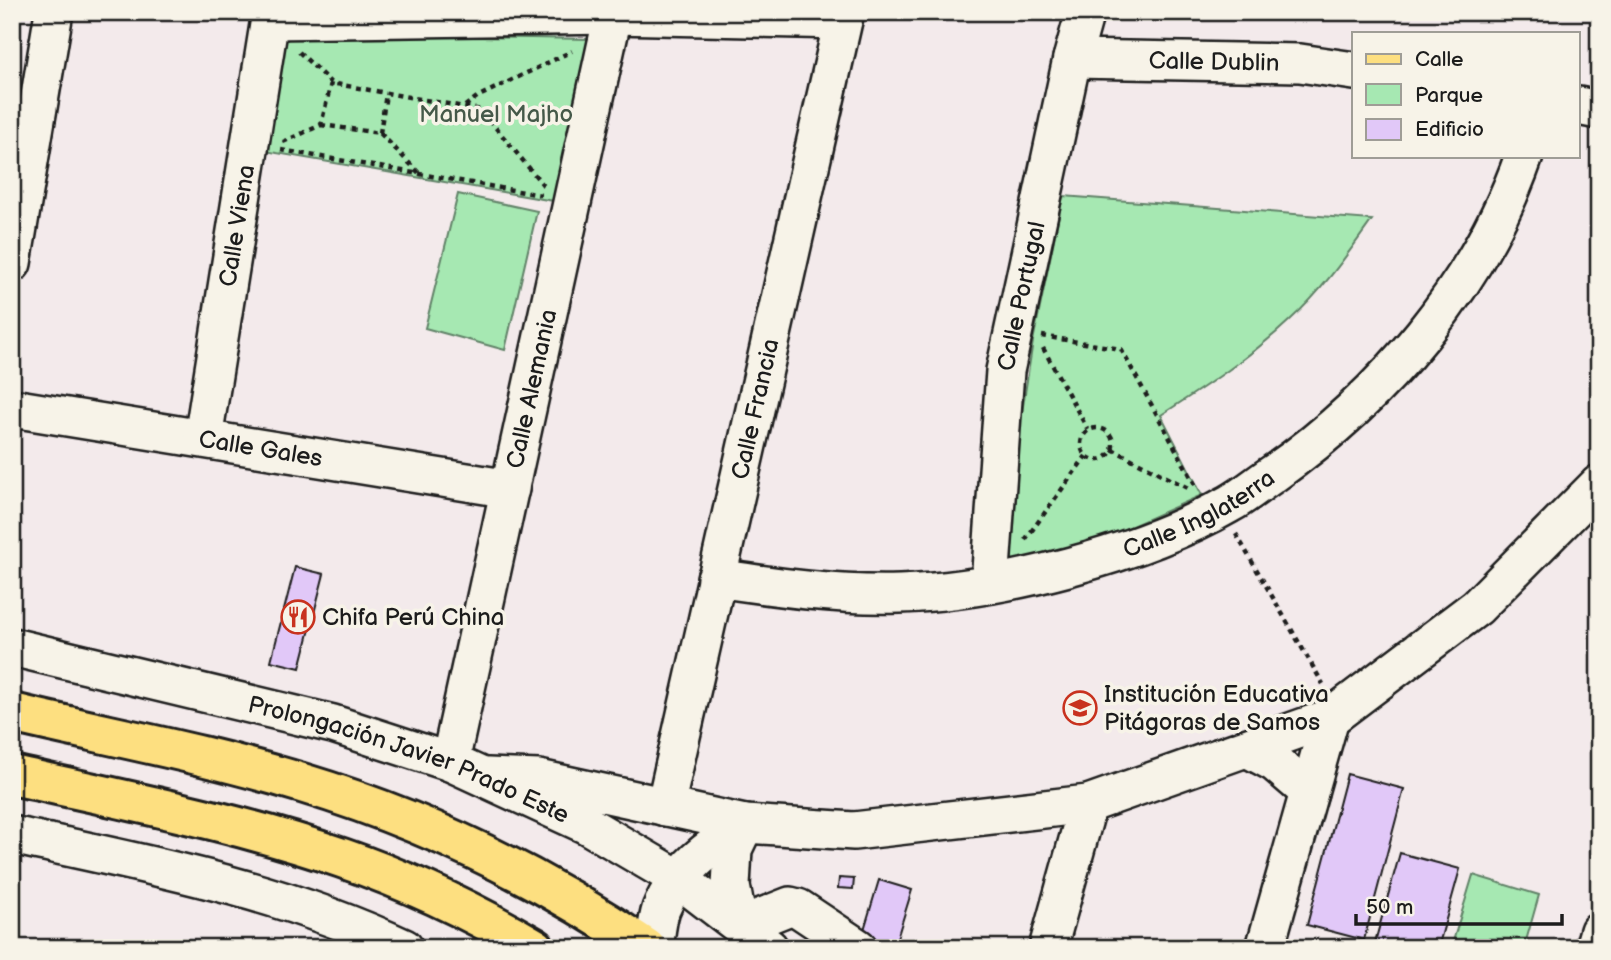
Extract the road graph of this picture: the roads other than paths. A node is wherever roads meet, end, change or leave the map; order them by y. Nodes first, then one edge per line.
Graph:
1 (54, 12) edge
2 (1085, 12) edge
3 (270, 16) edge
4 (613, 16) junction
5 (844, 16) edge
6 (1072, 59) junction
7 (1352, 71) edge
8 (1580, 106) edge
9 (1599, 110) edge
10 (1523, 158) edge
11 (12, 263) edge
12 (12, 408) edge
13 (203, 438) junction
14 (1599, 484) edge
15 (510, 489) junction
16 (716, 578) junction
17 (990, 584) junction
18 (12, 647) edge
19 (12, 713) edge
20 (1335, 715) junction
21 (1247, 748) junction
22 (450, 762) junction
23 (12, 775) edge
24 (488, 777) junction
25 (1309, 792) junction
26 (1088, 804) junction
27 (665, 807) junction
28 (745, 824) junction
29 (12, 835) edge
30 (679, 879) junction
31 (1599, 930) edge
32 (750, 932) edge
33 (404, 948) edge
34 (535, 948) edge
35 (646, 948) edge
36 (654, 948) edge
37 (858, 948) edge
38 (1048, 948) edge
39 (1265, 948) edge
40 (1594, 948) edge

1 - 11 street
2 - 6 street, Calle Portugal
3 - 4 street
3 - 13 street, Calle Viena
4 - 5 street
4 - 15 street, Calle Alemania
5 - 16 street, Calle Francia
6 - 7 street, Calle Dublin
6 - 17 street, Calle Portugal
8 - 9 street
10 - 17 street, Calle Inglaterra
12 - 13 street, Calle Gales
13 - 15 street, Calle Gales
14 - 20 street
15 - 22 street, Calle Alemania
16 - 17 street, Calle Inglaterra
16 - 27 street, Calle Francia
18 - 22 street, Prolongación Javier Prado Este
19 - 35 main road
20 - 21 street
20 - 25 street
21 - 25 street
21 - 26 street
22 - 24 street, Prolongación Javier Prado Este
23 - 34 main road
24 - 27 street
24 - 30 street, Prolongación Javier Prado Este
25 - 39 street
26 - 28 street
26 - 38 street
27 - 28 street
28 - 30 street
28 - 32 street
29 - 33 street
30 - 32 street, Prolongación Javier Prado Este
30 - 36 street
31 - 40 street
32 - 37 street

